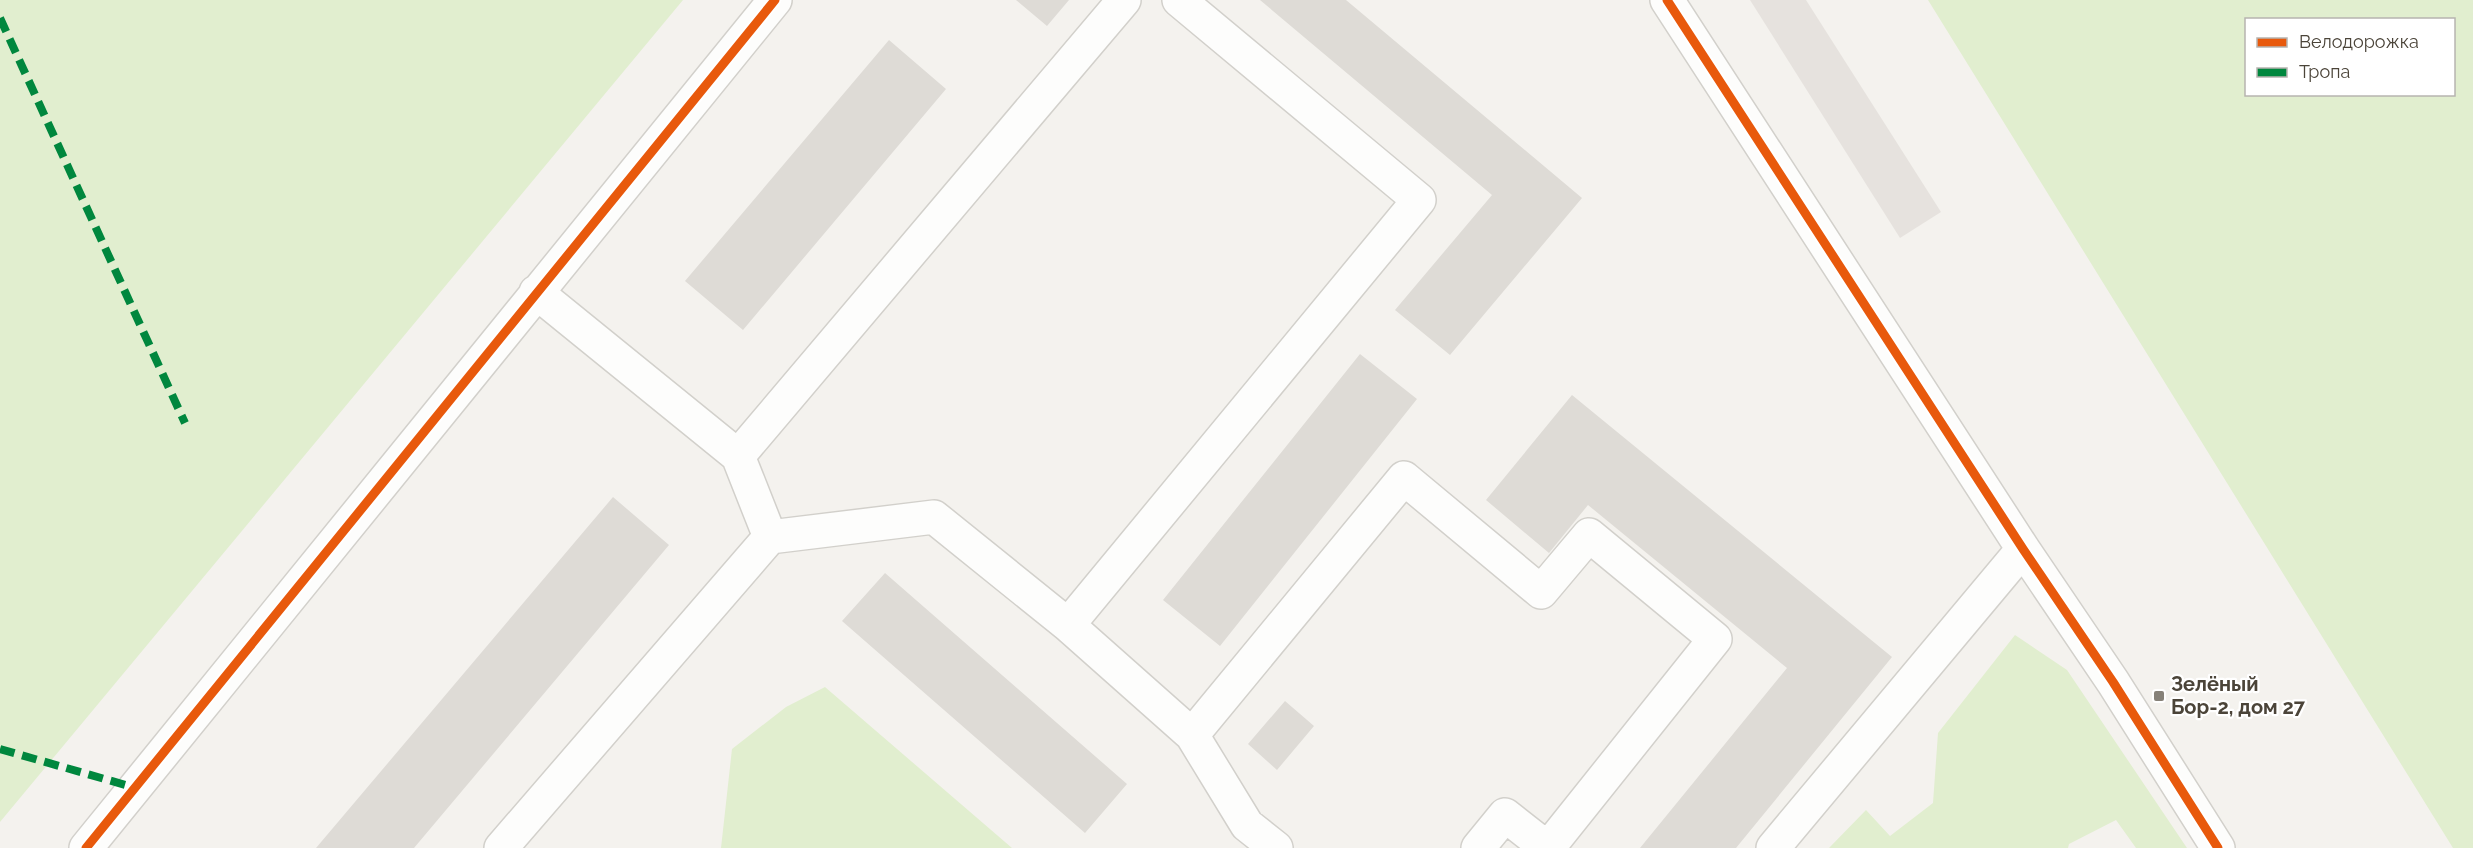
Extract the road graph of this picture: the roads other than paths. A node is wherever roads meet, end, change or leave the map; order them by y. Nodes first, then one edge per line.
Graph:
1 (775, 0) edge
2 (1125, 0) edge
3 (1179, 0) edge
4 (1667, 0) edge
5 (536, 292) junction
6 (738, 456) junction
7 (770, 537) junction
8 (2023, 549) junction
9 (1068, 625) junction
10 (1192, 735) junction
11 (86, 848) edge
12 (501, 848) edge
13 (1276, 848) edge
14 (1478, 848) edge
15 (1547, 848) edge
16 (1773, 848) edge
17 (2218, 848) edge

1 - 5 street
2 - 6 street
3 - 9 street
4 - 8 street
5 - 6 street
5 - 11 street
6 - 7 street
7 - 9 street
7 - 12 street
8 - 16 street
8 - 17 street
9 - 10 street
10 - 13 street
10 - 15 street
14 - 15 street

